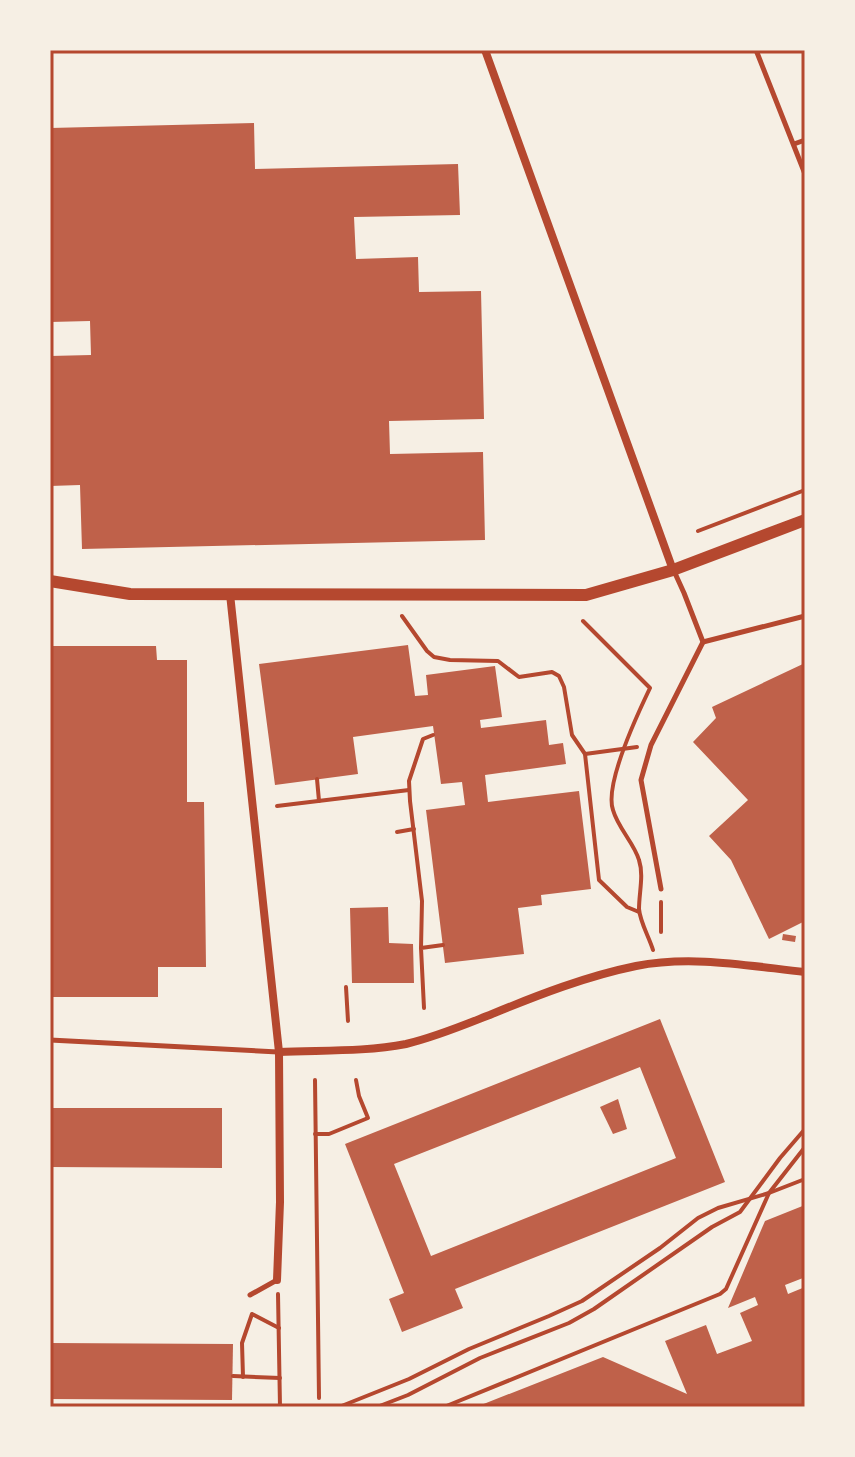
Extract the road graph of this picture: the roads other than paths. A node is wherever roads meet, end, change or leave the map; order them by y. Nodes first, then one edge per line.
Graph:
1 (485, 50) edge
2 (756, 50) edge
3 (805, 140) edge
4 (794, 144) junction
5 (805, 174) edge
6 (805, 520) edge
7 (673, 570) junction
8 (50, 581) edge
9 (230, 594) junction
10 (805, 616) edge
11 (703, 642) junction
12 (661, 889) road end
13 (805, 972) edge
14 (50, 1040) edge
15 (279, 1052) junction
16 (277, 1280) joint
17 (250, 1295) dead end

1 - 7 street
2 - 4 lane
3 - 4 lane
4 - 5 lane
6 - 7 street
7 - 9 street
7 - 11 lane
8 - 9 street
9 - 15 street
10 - 11 lane
11 - 12 lane
13 - 15 street
14 - 15 lane
15 - 16 street
16 - 17 lane

